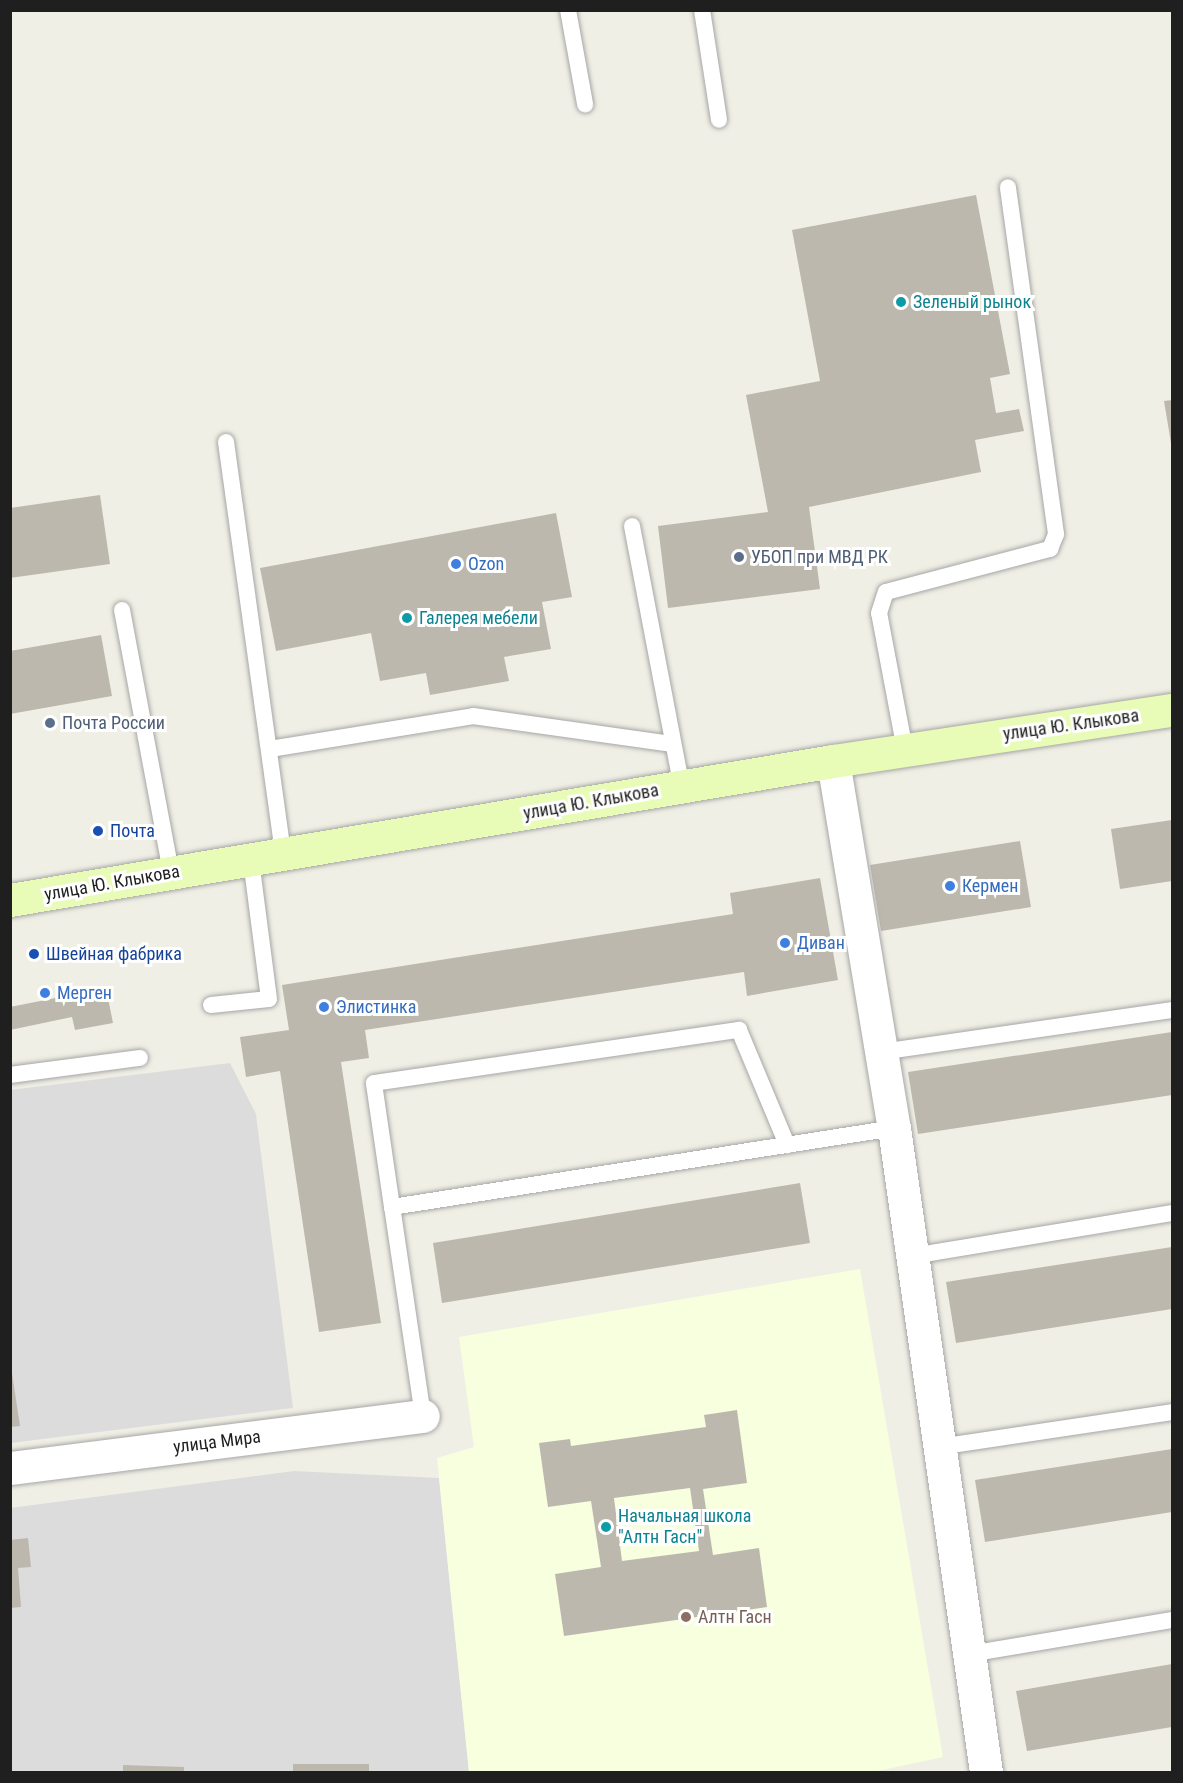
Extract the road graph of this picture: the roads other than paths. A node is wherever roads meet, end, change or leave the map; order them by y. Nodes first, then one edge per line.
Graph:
1 (568, 10) edge
2 (702, 10) edge
3 (585, 104) dead end
4 (719, 120) dead end
5 (1008, 187) dead end
6 (226, 442) dead end
7 (632, 526) dead end
8 (122, 610) dead end
9 (1173, 710) edge
10 (671, 744) junction
11 (270, 749) junction
12 (905, 750) junction
13 (833, 761) junction
14 (682, 787) junction
15 (283, 854) junction
16 (251, 860) junction
17 (171, 873) junction
18 (10, 900) edge
19 (211, 1005) dead end
20 (1173, 1010) edge
21 (881, 1052) junction
22 (140, 1058) dead end
23 (10, 1075) edge
24 (894, 1128) junction
25 (788, 1145) junction
26 (392, 1207) junction
27 (1173, 1213) edge
28 (912, 1256) junction
29 (1173, 1412) edge
30 (423, 1416) joint
31 (939, 1447) junction
32 (10, 1468) edge
33 (1173, 1620) edge
34 (969, 1654) junction
35 (986, 1773) edge

1 - 3 lane
2 - 4 lane
5 - 12 lane
6 - 11 lane
7 - 10 lane
8 - 17 lane
9 - 12 main road, улица Ю. Клыкова
10 - 11 lane
10 - 14 lane
11 - 15 lane
12 - 13 main road, улица Ю. Клыкова
13 - 14 main road, улица Ю. Клыкова
13 - 21 street
14 - 15 main road, улица Ю. Клыкова
15 - 16 main road, улица Ю. Клыкова
16 - 17 main road, улица Ю. Клыкова
16 - 19 lane
17 - 18 main road, улица Ю. Клыкова
20 - 21 lane
21 - 24 street
22 - 23 lane
24 - 25 lane
24 - 28 street
25 - 26 lane
25 - 26 lane
26 - 30 lane
27 - 28 lane
28 - 31 street
29 - 31 lane
30 - 32 street, улица Мира
31 - 34 street
33 - 34 lane
34 - 35 street

